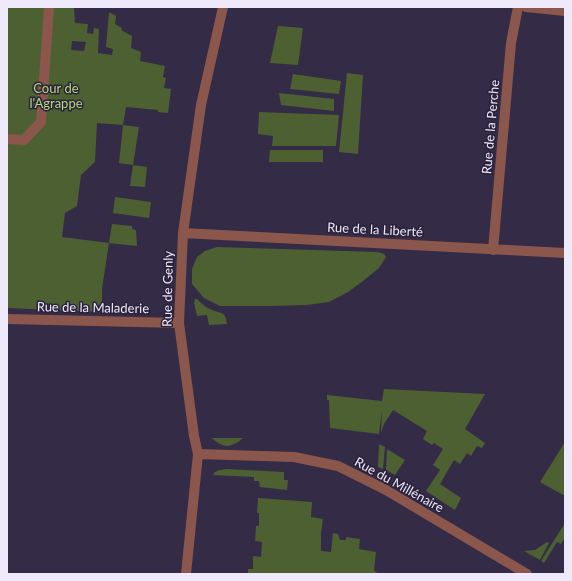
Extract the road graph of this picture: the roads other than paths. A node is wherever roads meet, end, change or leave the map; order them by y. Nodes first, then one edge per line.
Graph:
1 (49, 7) edge
2 (223, 7) edge
3 (518, 7) edge
4 (526, 7) edge
5 (565, 11) edge
6 (7, 139) edge
7 (183, 233) junction
8 (492, 250) junction
9 (565, 254) edge
10 (7, 319) edge
11 (179, 323) junction
12 (198, 454) junction
13 (186, 574) edge
14 (526, 574) edge

1 - 6 street
2 - 7 street, Rue de Genly
3 - 8 street, Rue de la Perche
4 - 5 street
7 - 8 street, Rue de la Liberté
7 - 11 street, Rue de Genly
8 - 9 street, Rue de la Liberté
10 - 11 street, Rue de la Maladerie
11 - 12 street, Rue de Genly
12 - 13 street, Rue de Genly
12 - 14 street, Rue du Millénaire

